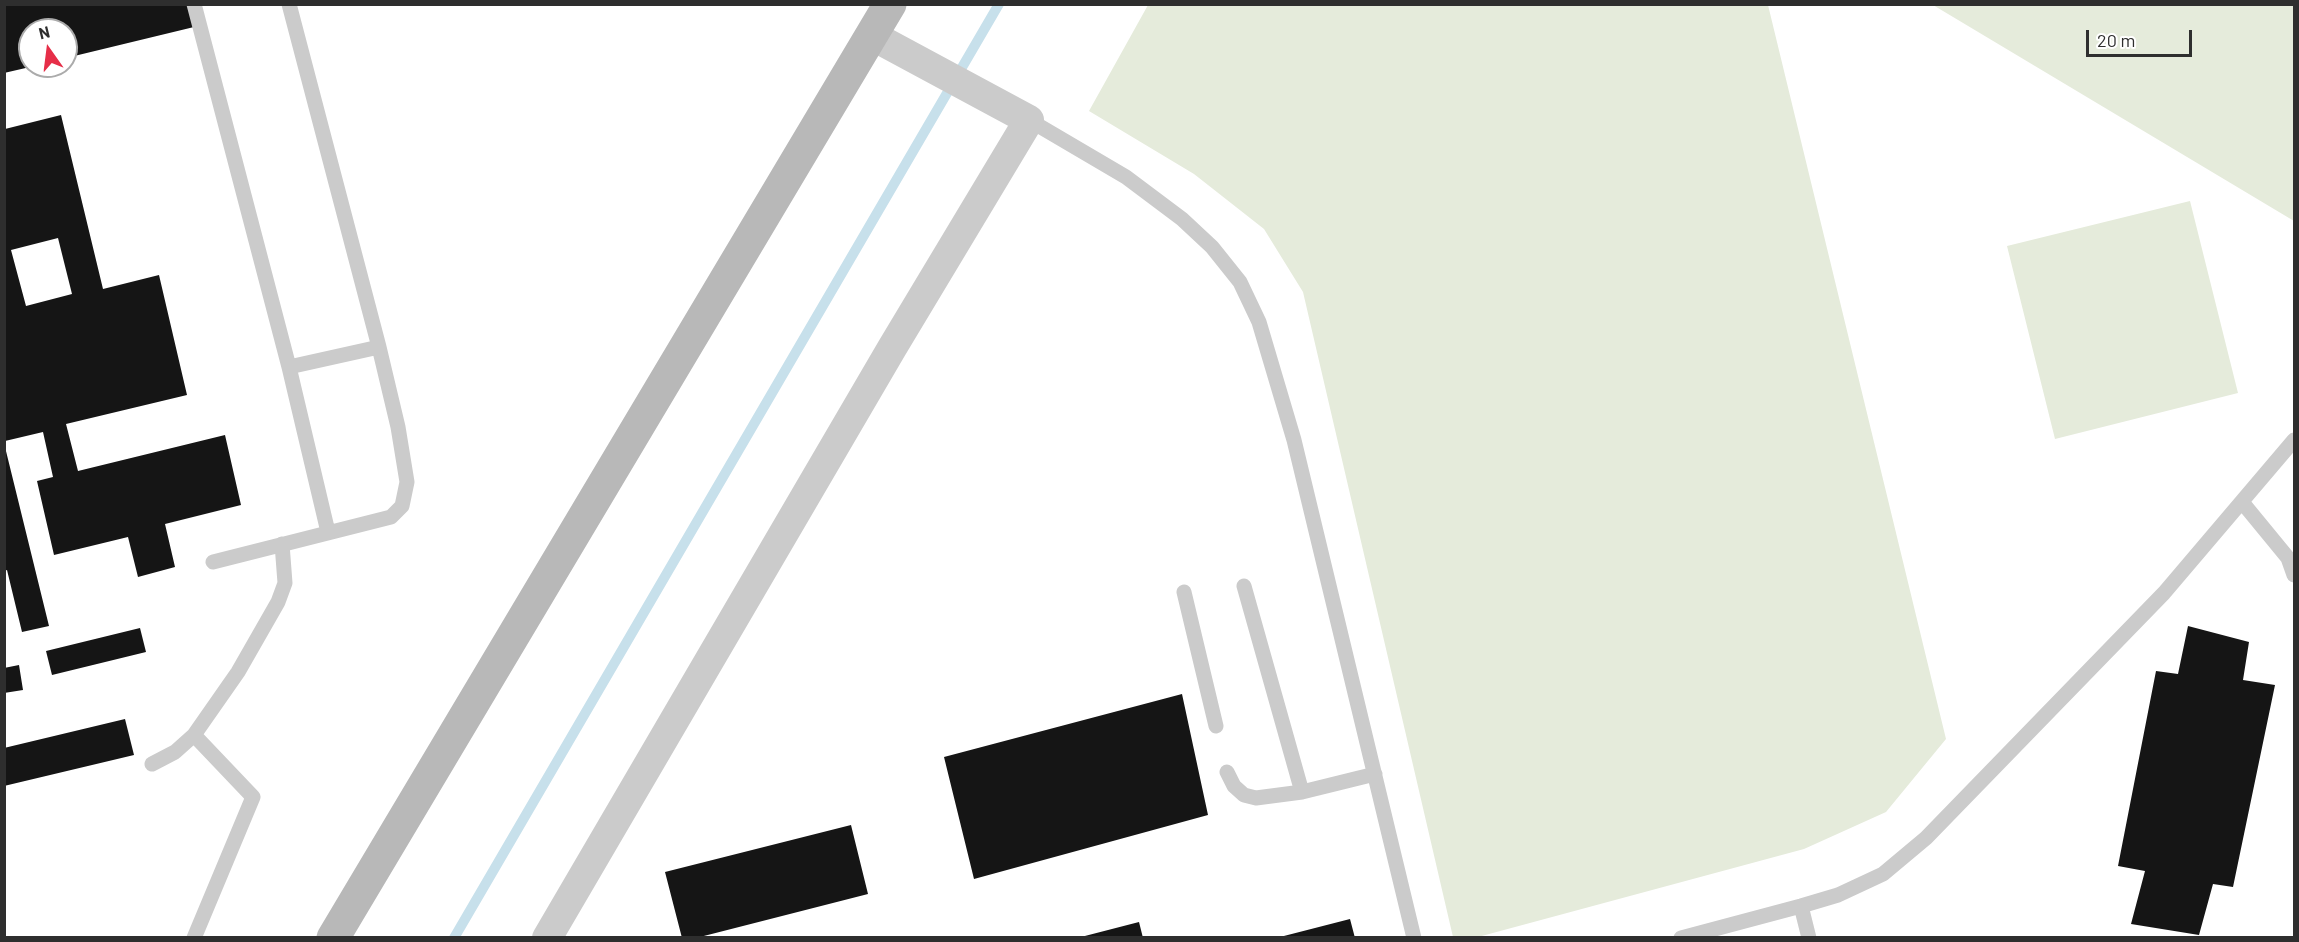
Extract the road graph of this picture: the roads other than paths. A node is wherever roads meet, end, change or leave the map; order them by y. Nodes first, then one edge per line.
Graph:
1 (194, 4) edge
2 (289, 4) edge
3 (890, 4) edge
4 (873, 36) junction
5 (1029, 120) junction
6 (378, 347) junction
7 (289, 367) junction
8 (2295, 440) edge
9 (2242, 502) junction
10 (328, 532) junction
11 (282, 544) junction
12 (2291, 558) edge
13 (213, 562) dead end
14 (2295, 575) edge
15 (1244, 586) dead end
16 (1184, 592) dead end
17 (1216, 726) dead end
18 (194, 735) junction
19 (152, 764) dead end
20 (1227, 772) dead end
21 (1375, 774) junction
22 (1302, 792) junction
23 (1801, 906) junction
24 (194, 938) edge
25 (333, 938) edge
26 (547, 938) edge
27 (1414, 938) edge
28 (1681, 938) edge
29 (1809, 938) edge

1 - 7 lane
2 - 6 lane
3 - 4 street
4 - 5 street
4 - 25 street
5 - 21 lane
5 - 26 street
6 - 7 lane
6 - 10 lane
7 - 10 lane
8 - 9 lane
9 - 12 lane
9 - 23 lane
10 - 11 lane
11 - 13 lane
11 - 18 lane
12 - 14 lane
15 - 22 lane
16 - 17 lane
18 - 19 lane
18 - 24 lane
20 - 22 lane
21 - 22 lane
21 - 27 lane
23 - 28 lane
23 - 29 lane

